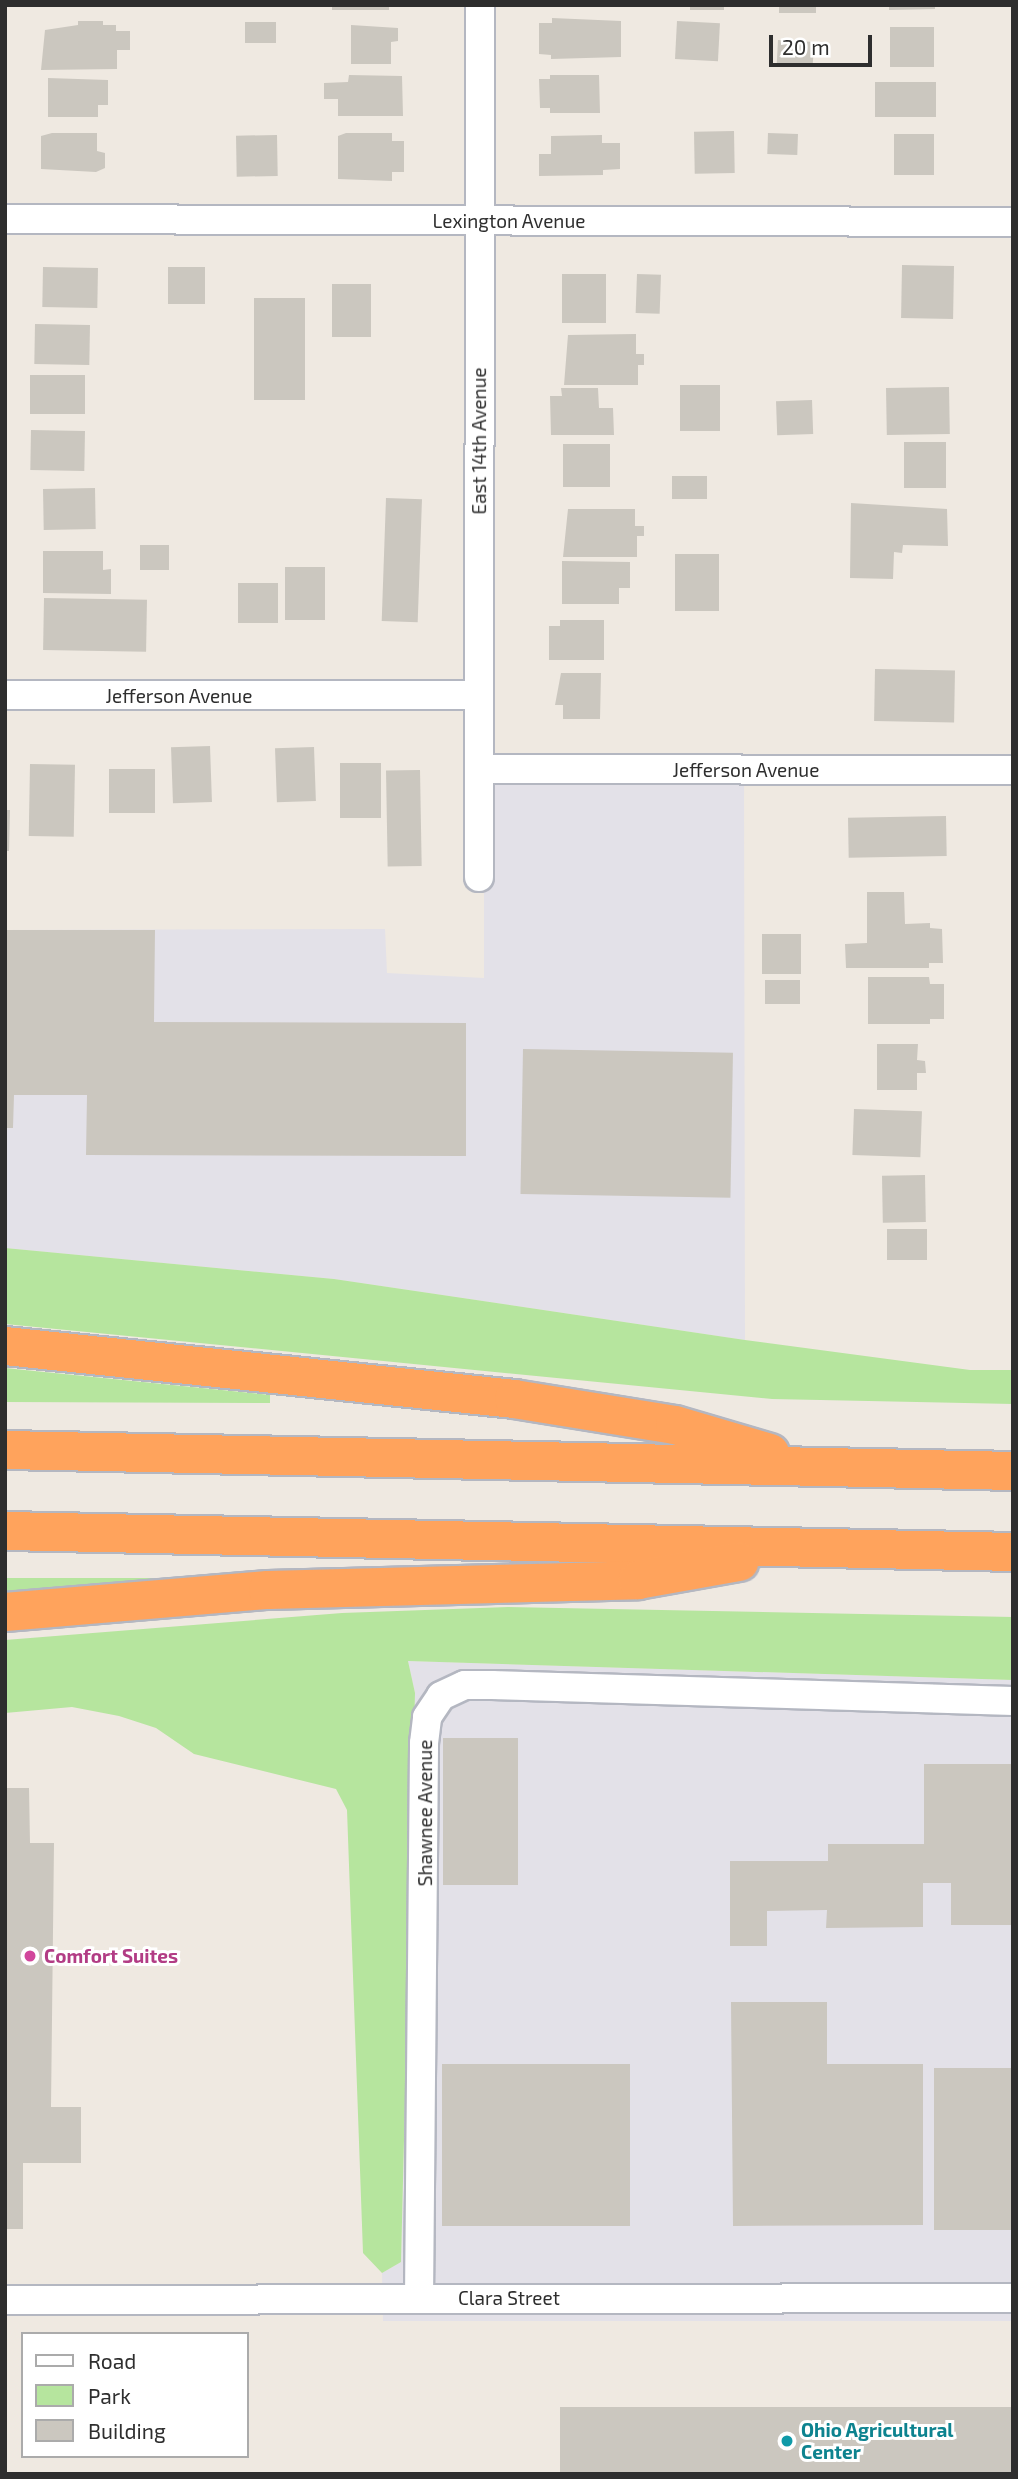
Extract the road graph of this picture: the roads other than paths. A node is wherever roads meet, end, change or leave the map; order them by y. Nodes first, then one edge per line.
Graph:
1 (480, 5) edge
2 (5, 219) edge
3 (479, 221) junction
4 (1013, 222) edge
5 (5, 695) edge
6 (479, 695) junction
7 (478, 769) junction
8 (1013, 770) edge
9 (479, 877) dead end
10 (5, 1346) edge
11 (5, 1450) edge
12 (819, 1467) junction
13 (1013, 1472) edge
14 (5, 1531) edge
15 (821, 1547) junction
16 (1013, 1552) edge
17 (5, 1612) edge
18 (1013, 1701) edge
19 (1013, 2298) edge
20 (419, 2299) junction
21 (5, 2300) edge

1 - 3 street, East 14th Avenue
2 - 3 street, Lexington Avenue
3 - 4 street, Lexington Avenue
3 - 6 street, East 14th Avenue
5 - 6 street, Jefferson Avenue
6 - 7 street, East 14th Avenue
7 - 8 street, Jefferson Avenue
7 - 9 street, East 14th Avenue
10 - 12 highway
11 - 12 highway
12 - 13 highway
14 - 15 highway
15 - 16 highway
15 - 17 highway
18 - 20 street, Shawnee Avenue
19 - 20 street, Clara Street
20 - 21 street, Clara Street

